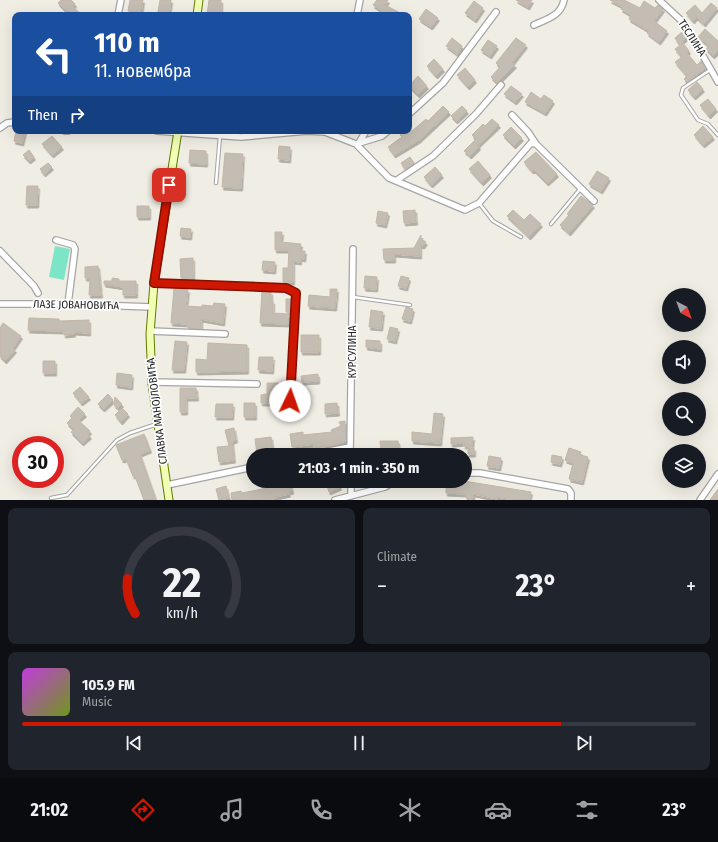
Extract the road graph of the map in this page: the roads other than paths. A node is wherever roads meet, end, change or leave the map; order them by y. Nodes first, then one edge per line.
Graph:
1 (120, 0) edge
2 (199, 0) edge
3 (360, 0) edge
4 (564, 0) edge
5 (659, 0) edge
6 (118, 12) edge
7 (197, 12) edge
8 (358, 12) edge
9 (496, 12) dead end
10 (534, 25) dead end
11 (710, 70) junction
12 (718, 82) edge
13 (501, 85) dead end
14 (412, 111) edge
15 (512, 115) dead end
16 (12, 122) edge
17 (0, 128) edge
18 (178, 134) edge
19 (210, 134) edge
20 (274, 134) edge
21 (332, 134) edge
22 (364, 134) edge
23 (383, 134) edge
24 (220, 135) junction
25 (718, 136) edge
26 (358, 142) junction
27 (536, 144) junction
28 (397, 180) junction
29 (216, 183) dead end
30 (581, 188) junction
31 (594, 200) dead end
32 (479, 203) junction
33 (550, 224) dead end
34 (521, 237) dead end
35 (56, 240) dead end
36 (353, 249) dead end
37 (0, 251) edge
38 (154, 283) junction
39 (38, 293) dead end
40 (351, 297) junction
41 (0, 304) edge
42 (68, 304) junction
43 (410, 305) dead end
44 (152, 307) junction
45 (150, 331) junction
46 (226, 334) dead end
47 (152, 382) junction
48 (257, 384) dead end
49 (290, 401) dead end
50 (158, 424) junction
51 (350, 447) joint
52 (345, 448) edge
53 (246, 468) edge
54 (472, 473) edge
55 (718, 474) edge
56 (167, 485) junction
57 (351, 488) edge
58 (381, 488) edge
59 (351, 496) junction
60 (51, 498) dead end
61 (169, 500) edge
62 (335, 500) edge
63 (571, 500) edge
64 (700, 500) edge

1 - 6 street
2 - 7 main road
3 - 8 street
4 - 10 street
5 - 11 street, ТЕСЛИНА
9 - 14 street
11 - 12 street, ТЕСЛИНА
11 - 25 lane
13 - 28 street
15 - 27 street
16 - 17 street
18 - 38 main road, СЛАВКА МАНОЈЛОВИЋА
19 - 24 street
20 - 24 street
21 - 26 street
22 - 26 street
23 - 26 street
24 - 29 lane
26 - 28 street
27 - 30 street
27 - 32 street
28 - 32 street
30 - 31 street
30 - 33 lane
32 - 34 lane
35 - 42 street
36 - 40 street, КУРСУЛИНА
37 - 39 street
38 - 44 main road, СЛАВКА МАНОЈЛОВИЋА
38 - 49 street
40 - 43 lane
40 - 51 street, КУРСУЛИНА
41 - 42 street, ЛАЗЕ ЈОВАНОВИЋА
42 - 44 street, ЛАЗЕ ЈОВАНОВИЋА
44 - 45 main road, СЛАВКА МАНОЈЛОВИЋА
45 - 46 street
45 - 47 main road, СЛАВКА МАНОЈЛОВИЋА
47 - 48 street
47 - 50 main road, СЛАВКА МАНОЈЛОВИЋА
50 - 56 main road, СЛАВКА МАНОЈЛОВИЋА
50 - 60 lane
51 - 52 street
53 - 56 street
54 - 63 street
55 - 64 street
56 - 61 main road, СЛАВКА МАНОЈЛОВИЋА
57 - 59 street
58 - 59 street
59 - 62 street

